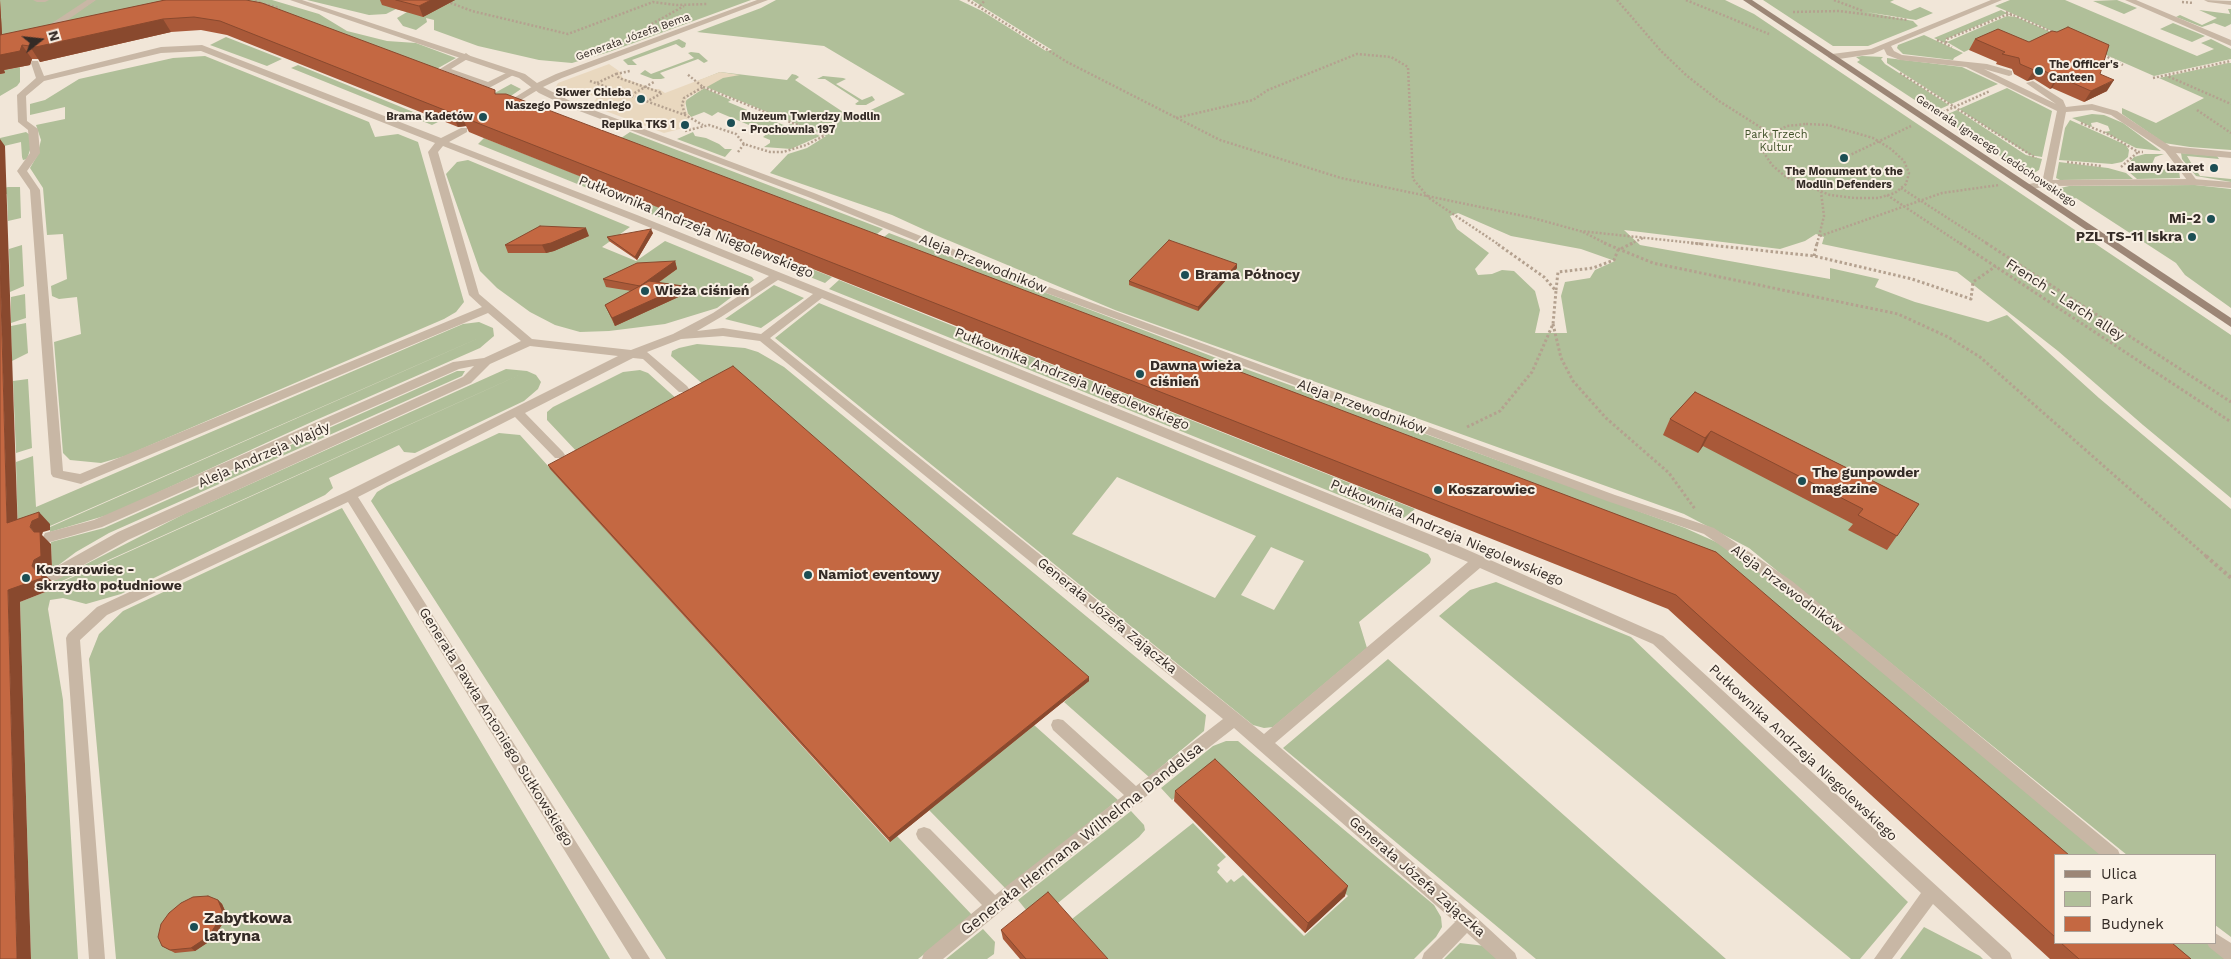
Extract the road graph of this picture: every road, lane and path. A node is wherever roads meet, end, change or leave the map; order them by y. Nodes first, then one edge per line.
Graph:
1 (37, 0) edge
2 (45, 0) edge
3 (92, 0) edge
4 (255, 0) edge
5 (294, 0) edge
6 (443, 0) edge
7 (764, 0) edge
8 (968, 0) edge
9 (985, 0) edge
10 (1617, 0) edge
11 (1686, 0) edge
12 (1747, 0) edge
13 (1834, 0) edge
14 (1998, 0) edge
15 (2129, 0) edge
16 (2208, 0) edge
17 (252, 3) edge
18 (261, 3) junction
19 (2231, 3) edge
20 (1989, 4) junction
21 (677, 5) dead end
22 (980, 6) junction
23 (280, 8) edge
24 (1789, 12) dead end
25 (1866, 13) junction
26 (2014, 15) junction
27 (1914, 21) dead end
28 (2231, 31) edge
29 (1770, 34) dead end
30 (41, 35) edge
31 (2060, 35) edge
32 (2218, 37) junction
33 (1946, 43) dead end
34 (2231, 43) edge
35 (1888, 46) junction
36 (1861, 53) junction
37 (2103, 55) edge
38 (466, 56) junction
39 (1832, 57) junction
40 (1900, 57) junction
41 (2231, 61) edge
42 (35, 63) edge
43 (1966, 64) junction
44 (2123, 65) dead end
45 (1894, 69) dead end
46 (630, 71) dead end
47 (513, 73) junction
48 (2009, 73) edge
49 (616, 74) junction
50 (687, 74) dead end
51 (2164, 75) junction
52 (582, 78) dead end
53 (2153, 78) dead end
54 (41, 79) junction
55 (654, 82) dead end
56 (596, 83) junction
57 (2030, 83) edge
58 (2008, 84) junction
59 (538, 86) junction
60 (645, 87) junction
61 (703, 87) junction
62 (631, 95) junction
63 (648, 101) junction
64 (2110, 102) dead end
65 (2231, 104) edge
66 (505, 106) edge
67 (1954, 107) junction
68 (2092, 107) junction
69 (2198, 110) dead end
70 (2062, 112) junction
71 (1940, 113) dead end
72 (685, 114) junction
73 (1176, 118) junction
74 (1919, 123) dead end
75 (703, 125) junction
76 (464, 130) edge
77 (2231, 133) edge
78 (1771, 134) junction
79 (662, 139) junction
80 (441, 142) junction
81 (1879, 142) junction
82 (744, 144) junction
83 (2168, 149) junction
84 (2231, 155) edge
85 (1848, 156) dead end
86 (2041, 158) dead end
87 (2059, 161) dead end
88 (729, 164) junction
89 (2103, 166) dead end
90 (2112, 167) dead end
91 (2193, 182) junction
92 (2047, 183) junction
93 (2002, 185) dead end
94 (2231, 186) edge
95 (1901, 188) junction
96 (2028, 188) junction
97 (1821, 192) junction
98 (1887, 195) junction
99 (1428, 198) junction
100 (1922, 200) junction
101 (1906, 206) junction
102 (1580, 231) junction
103 (1820, 236) junction
104 (1642, 238) junction
105 (1618, 250) junction
106 (1814, 256) junction
107 (1996, 266) junction
108 (776, 276) junction
109 (1556, 291) junction
110 (820, 294) junction
111 (488, 309) junction
112 (2231, 323) edge
113 (1553, 324) junction
114 (677, 337) junction
115 (763, 338) junction
116 (529, 342) junction
117 (632, 354) junction
118 (486, 362) junction
119 (683, 389) dead end
120 (2231, 402) edge
121 (518, 413) junction
122 (2231, 422) edge
123 (1437, 434) junction
124 (559, 455) dead end
125 (350, 495) junction
126 (1709, 531) junction
127 (50, 537) dead end
128 (1479, 561) junction
129 (52, 576) dead end
130 (2231, 578) edge
131 (1234, 719) junction
132 (1058, 726) dead end
133 (1264, 743) junction
134 (1137, 797) junction
135 (924, 834) dead end
136 (2111, 854) edge
137 (1932, 892) junction
138 (994, 906) junction
139 (1468, 921) junction
140 (2216, 942) edge
141 (2231, 954) edge
142 (97, 959) edge
143 (642, 959) edge
144 (930, 959) edge
145 (1430, 959) edge
146 (1509, 959) edge
147 (1882, 959) edge
148 (2004, 959) edge

1 - 2 street
3 - 30 street
4 - 18 path
5 - 38 street, Aleja Przewodników
6 - 21 path
7 - 59 street, Generała Józefa Bema
8 - 22 path
9 - 22 path
10 - 78 path
11 - 29 path
12 - 39 street, Generała Ignacego Ledóchowskiego
13 - 25 path
14 - 20 street
15 - 32 street
16 - 19 street
17 - 18 path
18 - 23 path
20 - 26 path
20 - 35 street
22 - 73 path
24 - 25 path
25 - 27 path
26 - 31 path
26 - 33 path
28 - 32 street
32 - 34 street
35 - 36 street
35 - 40 street
36 - 39 street
36 - 40 street
37 - 44 path
38 - 47 street, Aleja Przewodników
38 - 47 street
39 - 96 street, Generała Ignacego Ledóchowskiego
40 - 43 street
41 - 51 path
42 - 54 street
43 - 48 street
43 - 58 street
45 - 67 path
46 - 49 path
47 - 59 street, Aleja Przewodników
49 - 56 path
49 - 60 path
50 - 61 path
51 - 53 path
51 - 65 path
52 - 56 path
54 - 80 street, Pułkownika Andrzeja Niegolewskiego
54 - 111 street
55 - 60 path
56 - 62 path
57 - 70 street
58 - 67 path
58 - 70 street
59 - 66 street, Generała Józefa Bema
59 - 79 street, Aleja Przewodników
60 - 62 path
60 - 63 path
61 - 72 path
61 - 82 path
62 - 63 path
63 - 72 path
64 - 68 street
67 - 71 path
67 - 86 path
68 - 70 street
68 - 83 street
69 - 77 path
70 - 90 path
70 - 92 street
72 - 75 path
73 - 99 path
73 - 99 path
74 - 81 path
75 - 79 path
75 - 82 path
76 - 80 street
78 - 81 path
78 - 97 path
79 - 88 street, Aleja Przewodników
80 - 108 street, Pułkownika Andrzeja Niegolewskiego
80 - 111 street
81 - 85 path
81 - 95 path
82 - 88 path
83 - 84 street
83 - 91 street
87 - 89 path
88 - 123 street, Aleja Przewodników
91 - 92 street
91 - 94 street
92 - 96 street
93 - 100 path
95 - 98 path
95 - 100 path, French - Larch alley
96 - 112 street, Generała Ignacego Ledóchowskiego
97 - 98 path
97 - 103 path
98 - 101 path, French - Larch alley
99 - 102 path
99 - 109 path
100 - 101 path
100 - 120 path, French - Larch alley
101 - 103 path
101 - 107 path, French - Larch alley
102 - 104 path
102 - 105 path
103 - 106 path
104 - 105 path
104 - 106 path
105 - 109 path
105 - 130 path
106 - 107 path
107 - 122 path, French - Larch alley
108 - 110 street, Pułkownika Andrzeja Niegolewskiego
108 - 114 street
109 - 113 path
110 - 115 street
110 - 128 street, Pułkownika Andrzeja Niegolewskiego
111 - 116 street
113 - 123 path
113 - 126 path
114 - 115 street
114 - 117 street
115 - 131 street, Generała Józefa Zajączka
116 - 117 street
116 - 118 street, Aleja Andrzeja Wajdy
117 - 119 street
117 - 121 street
118 - 127 street, Aleja Andrzeja Wajdy
118 - 129 street, Aleja Andrzeja Wajdy
121 - 124 street
121 - 125 street
123 - 126 street, Aleja Przewodników
125 - 142 street
125 - 143 street, Generała Pawła Antoniego Sułkowskiego
126 - 136 street, Aleja Przewodników
128 - 133 street
128 - 137 street, Pułkownika Andrzeja Niegolewskiego
131 - 133 street, Generała Józefa Zajączka
131 - 134 street, Generała Hermana Wilhelma Dandelsa
132 - 134 street
133 - 139 street, Generała Józefa Zajączka
134 - 138 street, Generała Hermana Wilhelma Dandelsa
135 - 138 street
137 - 147 street
137 - 148 street, Pułkownika Andrzeja Niegolewskiego
138 - 144 street, Generała Hermana Wilhelma Dandelsa
139 - 145 street
139 - 146 street, Generała Józefa Zajączka
140 - 141 street

